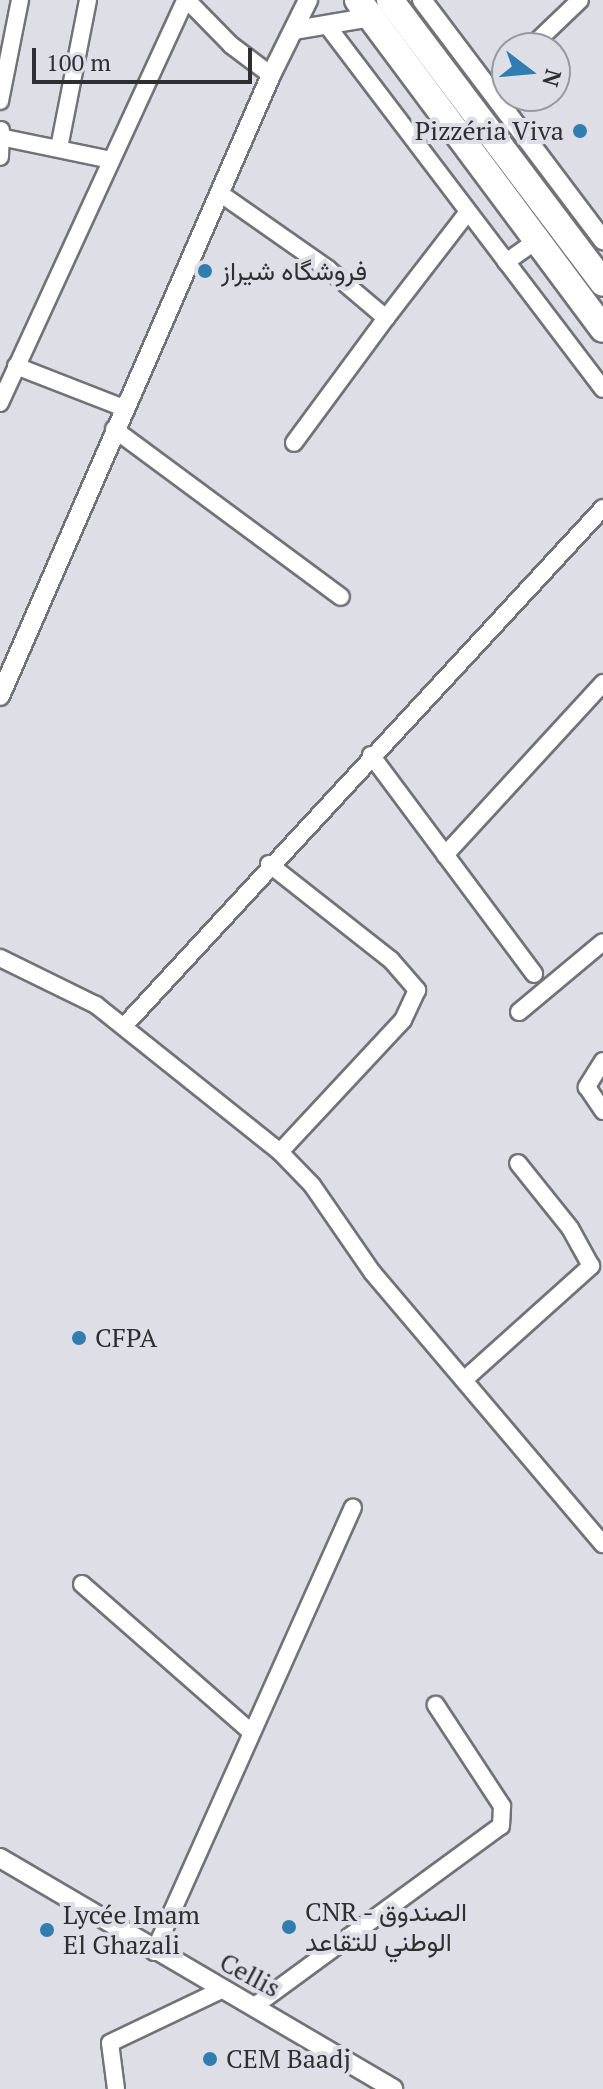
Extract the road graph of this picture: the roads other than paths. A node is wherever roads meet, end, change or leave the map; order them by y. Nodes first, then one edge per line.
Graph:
1 (20, 0) edge
2 (88, 0) edge
3 (186, 0) edge
4 (308, 0) edge
5 (422, 0) edge
6 (580, 0) edge
7 (373, 6) edge
8 (326, 24) junction
9 (295, 30) junction
10 (547, 32) edge
11 (271, 75) junction
12 (0, 101) edge
13 (1, 134) edge
14 (59, 148) junction
15 (0, 157) edge
16 (111, 160) junction
17 (221, 194) junction
18 (468, 212) junction
19 (567, 214) junction
20 (603, 240) edge
21 (536, 241) junction
22 (506, 262) junction
23 (602, 278) edge
24 (386, 318) junction
25 (603, 329) edge
26 (16, 366) junction
27 (603, 389) edge
28 (0, 403) edge
29 (124, 408) junction
30 (114, 429) junction
31 (294, 443) dead end
32 (603, 508) edge
33 (341, 597) dead end
34 (603, 683) edge
35 (0, 696) edge
36 (371, 755) junction
37 (445, 855) junction
38 (269, 864) junction
39 (603, 942) edge
40 (0, 958) edge
41 (534, 974) dead end
42 (519, 1012) dead end
43 (125, 1025) junction
44 (603, 1061) edge
45 (603, 1111) edge
46 (280, 1152) junction
47 (518, 1163) dead end
48 (464, 1380) junction
49 (353, 1507) dead end
50 (595, 1528) edge
51 (603, 1544) edge
52 (82, 1584) dead end
53 (436, 1705) dead end
54 (251, 1732) junction
55 (0, 1858) edge
56 (154, 1952) junction
57 (223, 1989) junction
58 (256, 2005) junction
59 (116, 2089) edge
60 (393, 2089) edge

1 - 12 street
2 - 14 street
3 - 11 street
3 - 16 street
4 - 9 street
5 - 19 street
6 - 10 street
7 - 8 street
7 - 19 highway
7 - 21 highway
8 - 9 street
8 - 18 street
9 - 11 street
11 - 17 street
13 - 14 street
13 - 15 street
14 - 16 street
16 - 26 street
17 - 24 street
17 - 29 street
18 - 22 street
18 - 24 street
19 - 20 street
19 - 23 highway
21 - 22 street
21 - 25 highway
22 - 27 street
24 - 31 street
26 - 28 street
26 - 29 street
29 - 30 street
30 - 33 street
30 - 35 street
32 - 36 street
34 - 37 street
36 - 37 street
36 - 38 street
37 - 41 street
38 - 43 street
38 - 46 street
39 - 42 street
40 - 43 street
43 - 46 street
44 - 45 street
46 - 48 street
47 - 48 street
48 - 50 street
49 - 54 street
50 - 51 street
52 - 54 street
53 - 58 street
54 - 56 street
55 - 56 street, Cellis
56 - 57 street, Cellis
57 - 58 street, Cellis
57 - 59 street
58 - 60 street, Cellis

